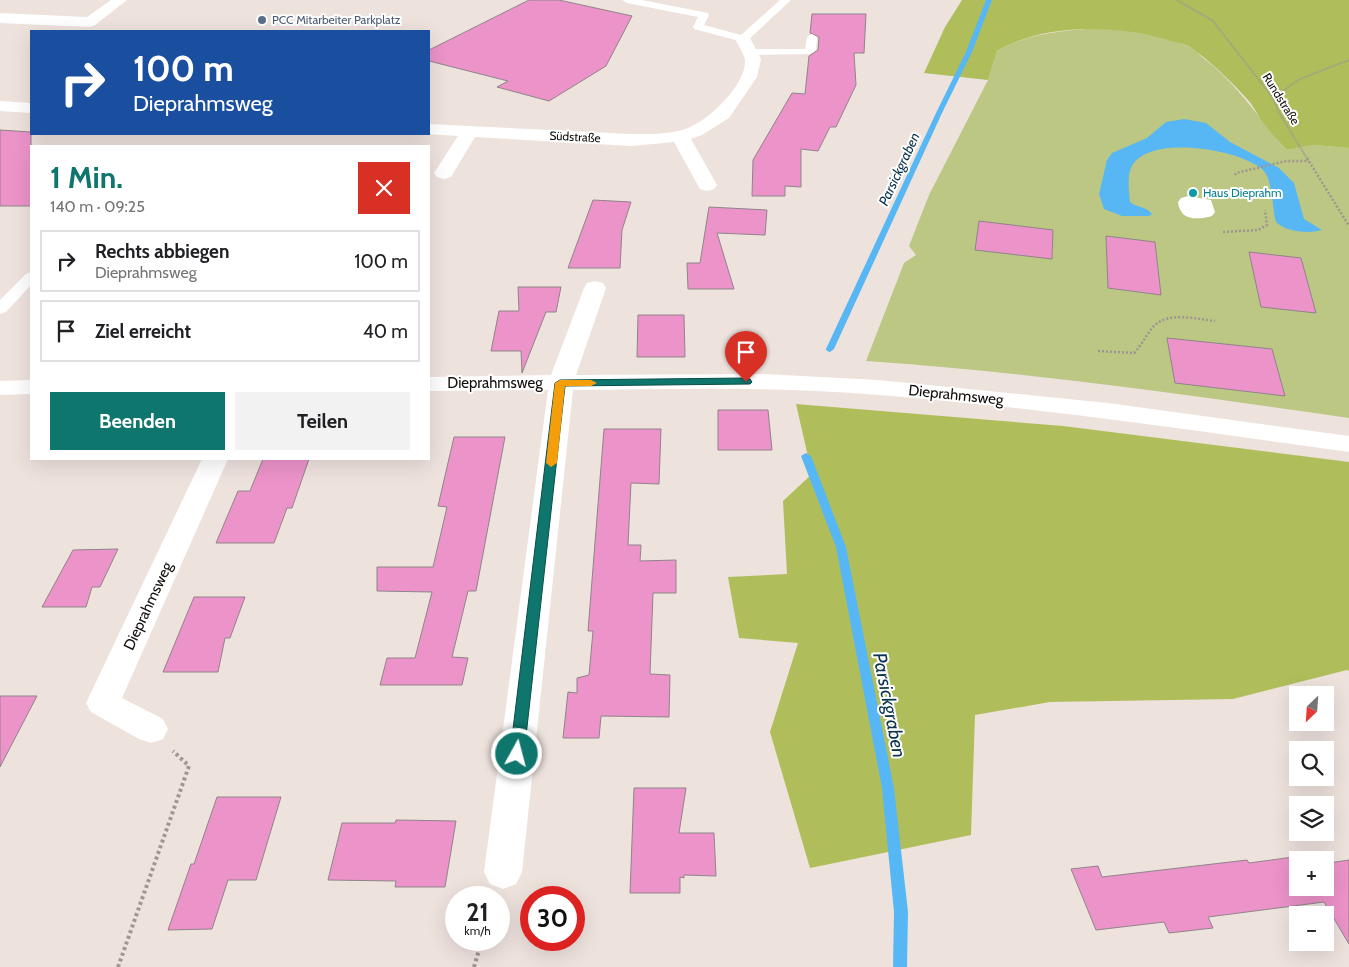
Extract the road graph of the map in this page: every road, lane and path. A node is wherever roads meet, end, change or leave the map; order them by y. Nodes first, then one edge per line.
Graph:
1 (120, 0) edge
2 (627, 0) edge
3 (786, 0) edge
4 (1177, 0) edge
5 (0, 18) edge
6 (812, 37) dead end
7 (747, 46) junction
8 (1349, 60) edge
9 (1273, 98) junction
10 (0, 106) edge
11 (30, 108) edge
12 (430, 129) edge
13 (470, 131) junction
14 (680, 136) junction
15 (1309, 161) junction
16 (444, 173) dead end
17 (1235, 175) dead end
18 (707, 185) dead end
19 (1265, 210) dead end
20 (1349, 226) edge
21 (1223, 232) dead end
22 (30, 278) edge
23 (595, 288) dead end
24 (0, 309) edge
25 (1215, 321) dead end
26 (1098, 351) dead end
27 (560, 383) junction
28 (430, 384) edge
29 (30, 387) edge
30 (0, 388) edge
31 (1349, 444) edge
32 (215, 460) edge
33 (151, 729) joint
34 (503, 872) dead end
35 (479, 951) edge
36 (118, 967) edge
37 (474, 967) edge

1 - 5 street
2 - 7 lane
3 - 7 lane
4 - 9 path, Rundstraße
6 - 7 lane
7 - 14 street, Südstraße
8 - 9 path
9 - 15 path, Rundstraße
10 - 11 street
12 - 13 street, Südstraße
13 - 14 street, Südstraße
13 - 16 street
14 - 18 street
15 - 17 path
15 - 20 path, Rundstraße
19 - 21 path
22 - 24 lane
23 - 27 street, Dieprahmsweg
25 - 26 path
27 - 28 street, Dieprahmsweg
27 - 31 street, Dieprahmsweg
27 - 34 street, Dieprahmsweg
29 - 30 street
32 - 33 street, Dieprahmsweg
33 - 36 path
35 - 37 path

